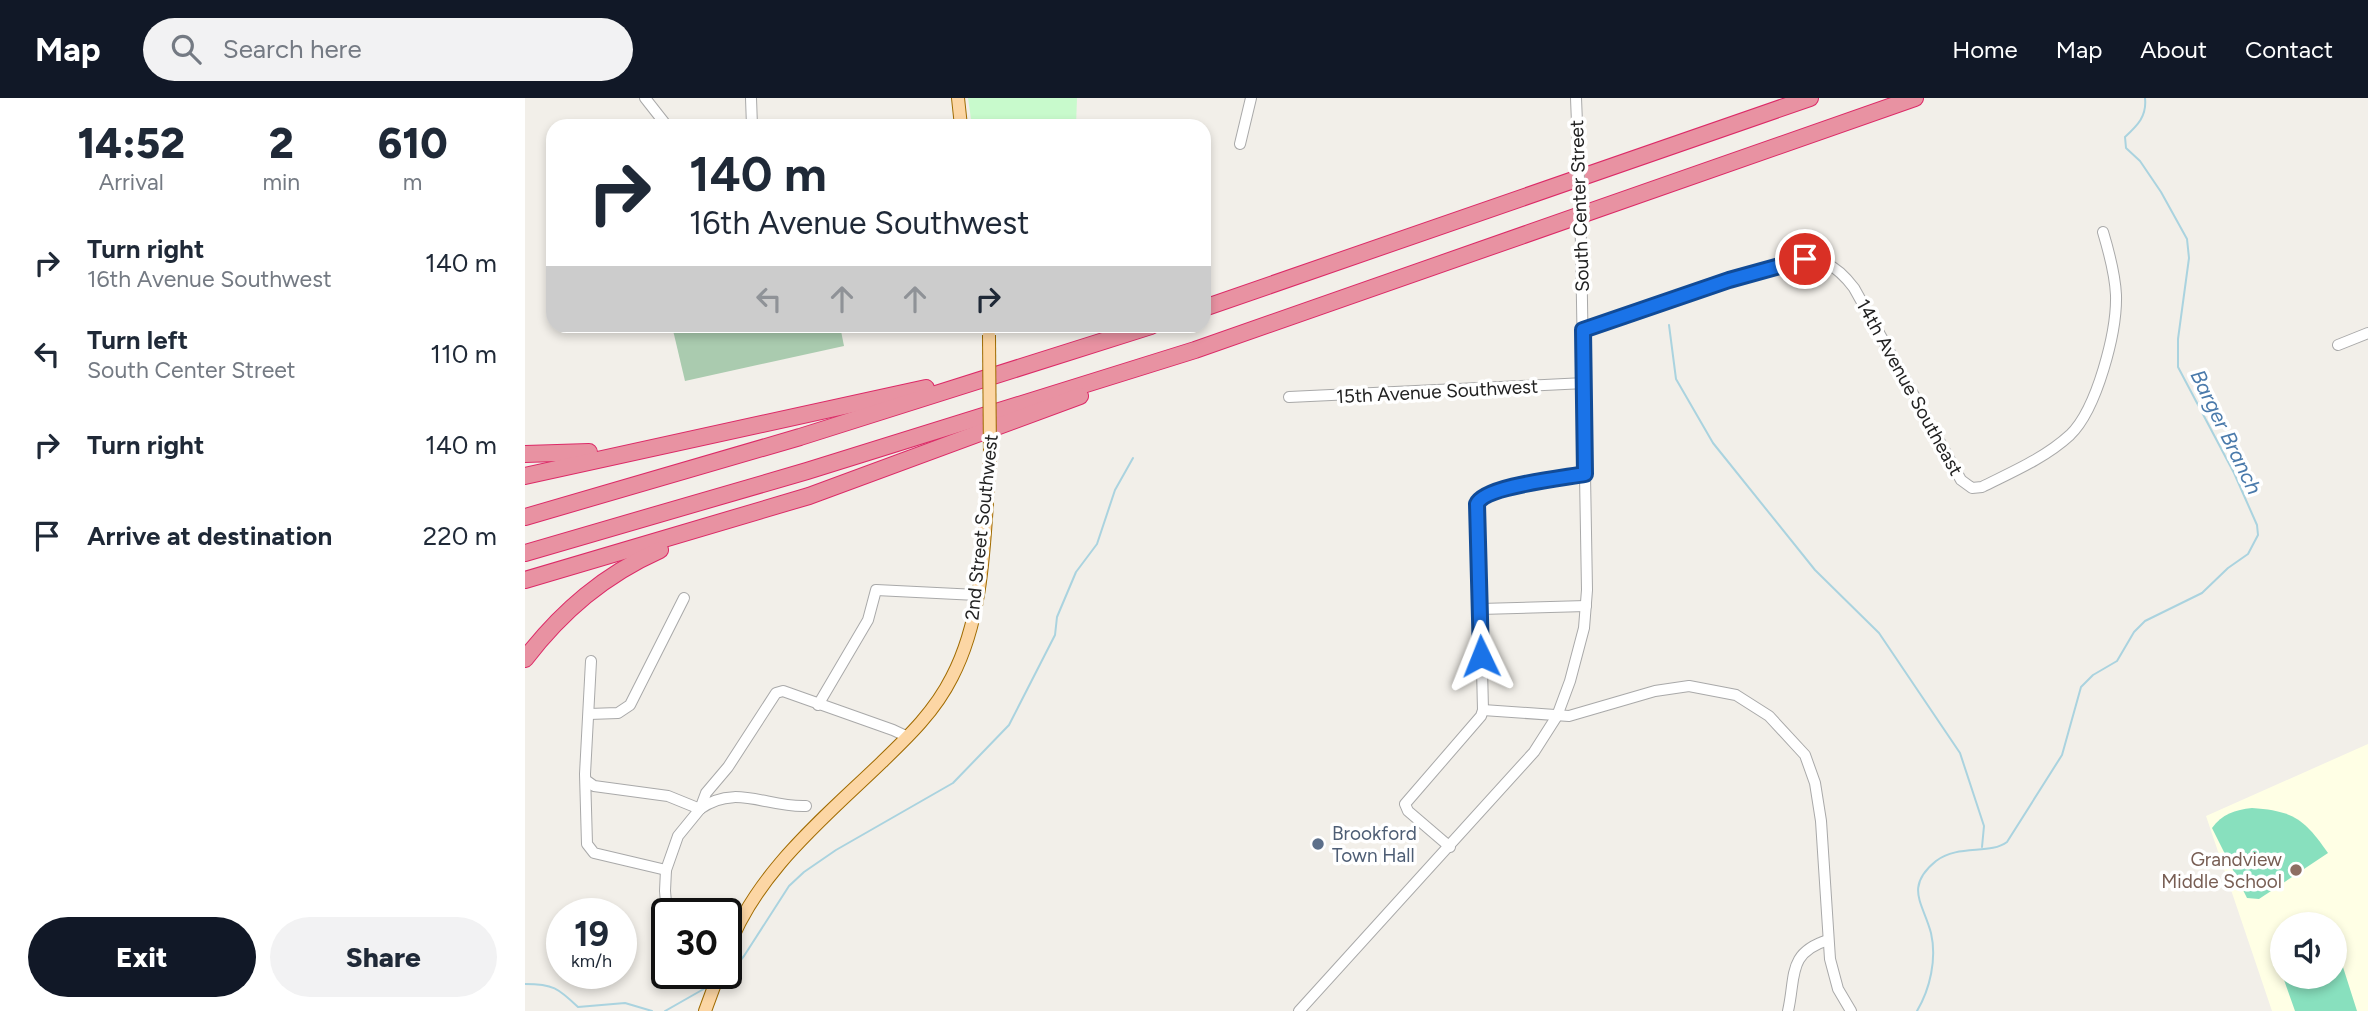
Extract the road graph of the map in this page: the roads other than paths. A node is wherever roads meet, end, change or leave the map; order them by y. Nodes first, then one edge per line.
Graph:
1 (645, 98) edge
2 (751, 98) edge
3 (958, 98) edge
4 (1251, 98) edge
5 (1576, 98) edge
6 (1810, 98) edge
7 (1915, 98) edge
8 (662, 119) edge
9 (752, 119) edge
10 (960, 119) edge
11 (1240, 144) dead end
12 (2103, 232) dead end
13 (1211, 306) edge
14 (1583, 330) junction
15 (988, 333) edge
16 (1128, 333) edge
17 (2368, 333) edge
18 (2338, 345) dead end
19 (1168, 358) junction
20 (1014, 368) junction
21 (1585, 383) junction
22 (1289, 397) dead end
23 (669, 444) junction
24 (525, 454) edge
25 (1585, 474) junction
26 (525, 476) edge
27 (748, 516) junction
28 (525, 517) edge
29 (525, 553) edge
30 (525, 580) edge
31 (977, 596) junction
32 (684, 598) dead end
33 (1586, 606) junction
34 (1480, 609) junction
35 (525, 659) edge
36 (591, 661) dead end
37 (818, 705) junction
38 (1483, 710) junction
39 (589, 714) junction
40 (1556, 716) junction
41 (908, 737) junction
42 (587, 781) junction
43 (806, 806) dead end
44 (700, 808) junction
45 (1450, 847) junction
46 (666, 870) junction
47 (666, 898) edge
48 (742, 919) edge
49 (1828, 940) junction
50 (713, 989) edge
51 (705, 1011) edge
52 (1299, 1011) edge
53 (1788, 1011) edge
54 (1851, 1011) edge

1 - 8 street
2 - 9 street
3 - 10 main road
4 - 11 street
5 - 14 street, South Center Street, bridge
6 - 13 highway
7 - 19 highway
12 - 14 street, 14th Avenue Southeast
14 - 21 street, South Center Street
15 - 31 main road, 2nd Street Southwest, bridge
16 - 20 highway
17 - 18 street
19 - 27 highway
19 - 29 highway
20 - 23 highway
20 - 28 highway
21 - 22 street, 15th Avenue Southwest
21 - 25 street, South Center Street
23 - 24 highway
23 - 26 highway
25 - 33 street, South Center Street
25 - 34 street
27 - 30 highway
27 - 35 highway
31 - 37 street
31 - 41 main road, 2nd Street Southwest
32 - 39 street
33 - 34 street
33 - 40 street, South Center Street
34 - 38 street
36 - 39 street
37 - 41 street
37 - 44 street
38 - 40 street
38 - 45 street
39 - 42 street
40 - 45 street, South Center Street
40 - 49 street
41 - 48 main road, 2nd Street Southwest
42 - 44 street
42 - 46 street
43 - 44 street
44 - 46 street
45 - 52 street, South Center Street
46 - 47 street
49 - 53 street
49 - 54 street
50 - 51 main road

